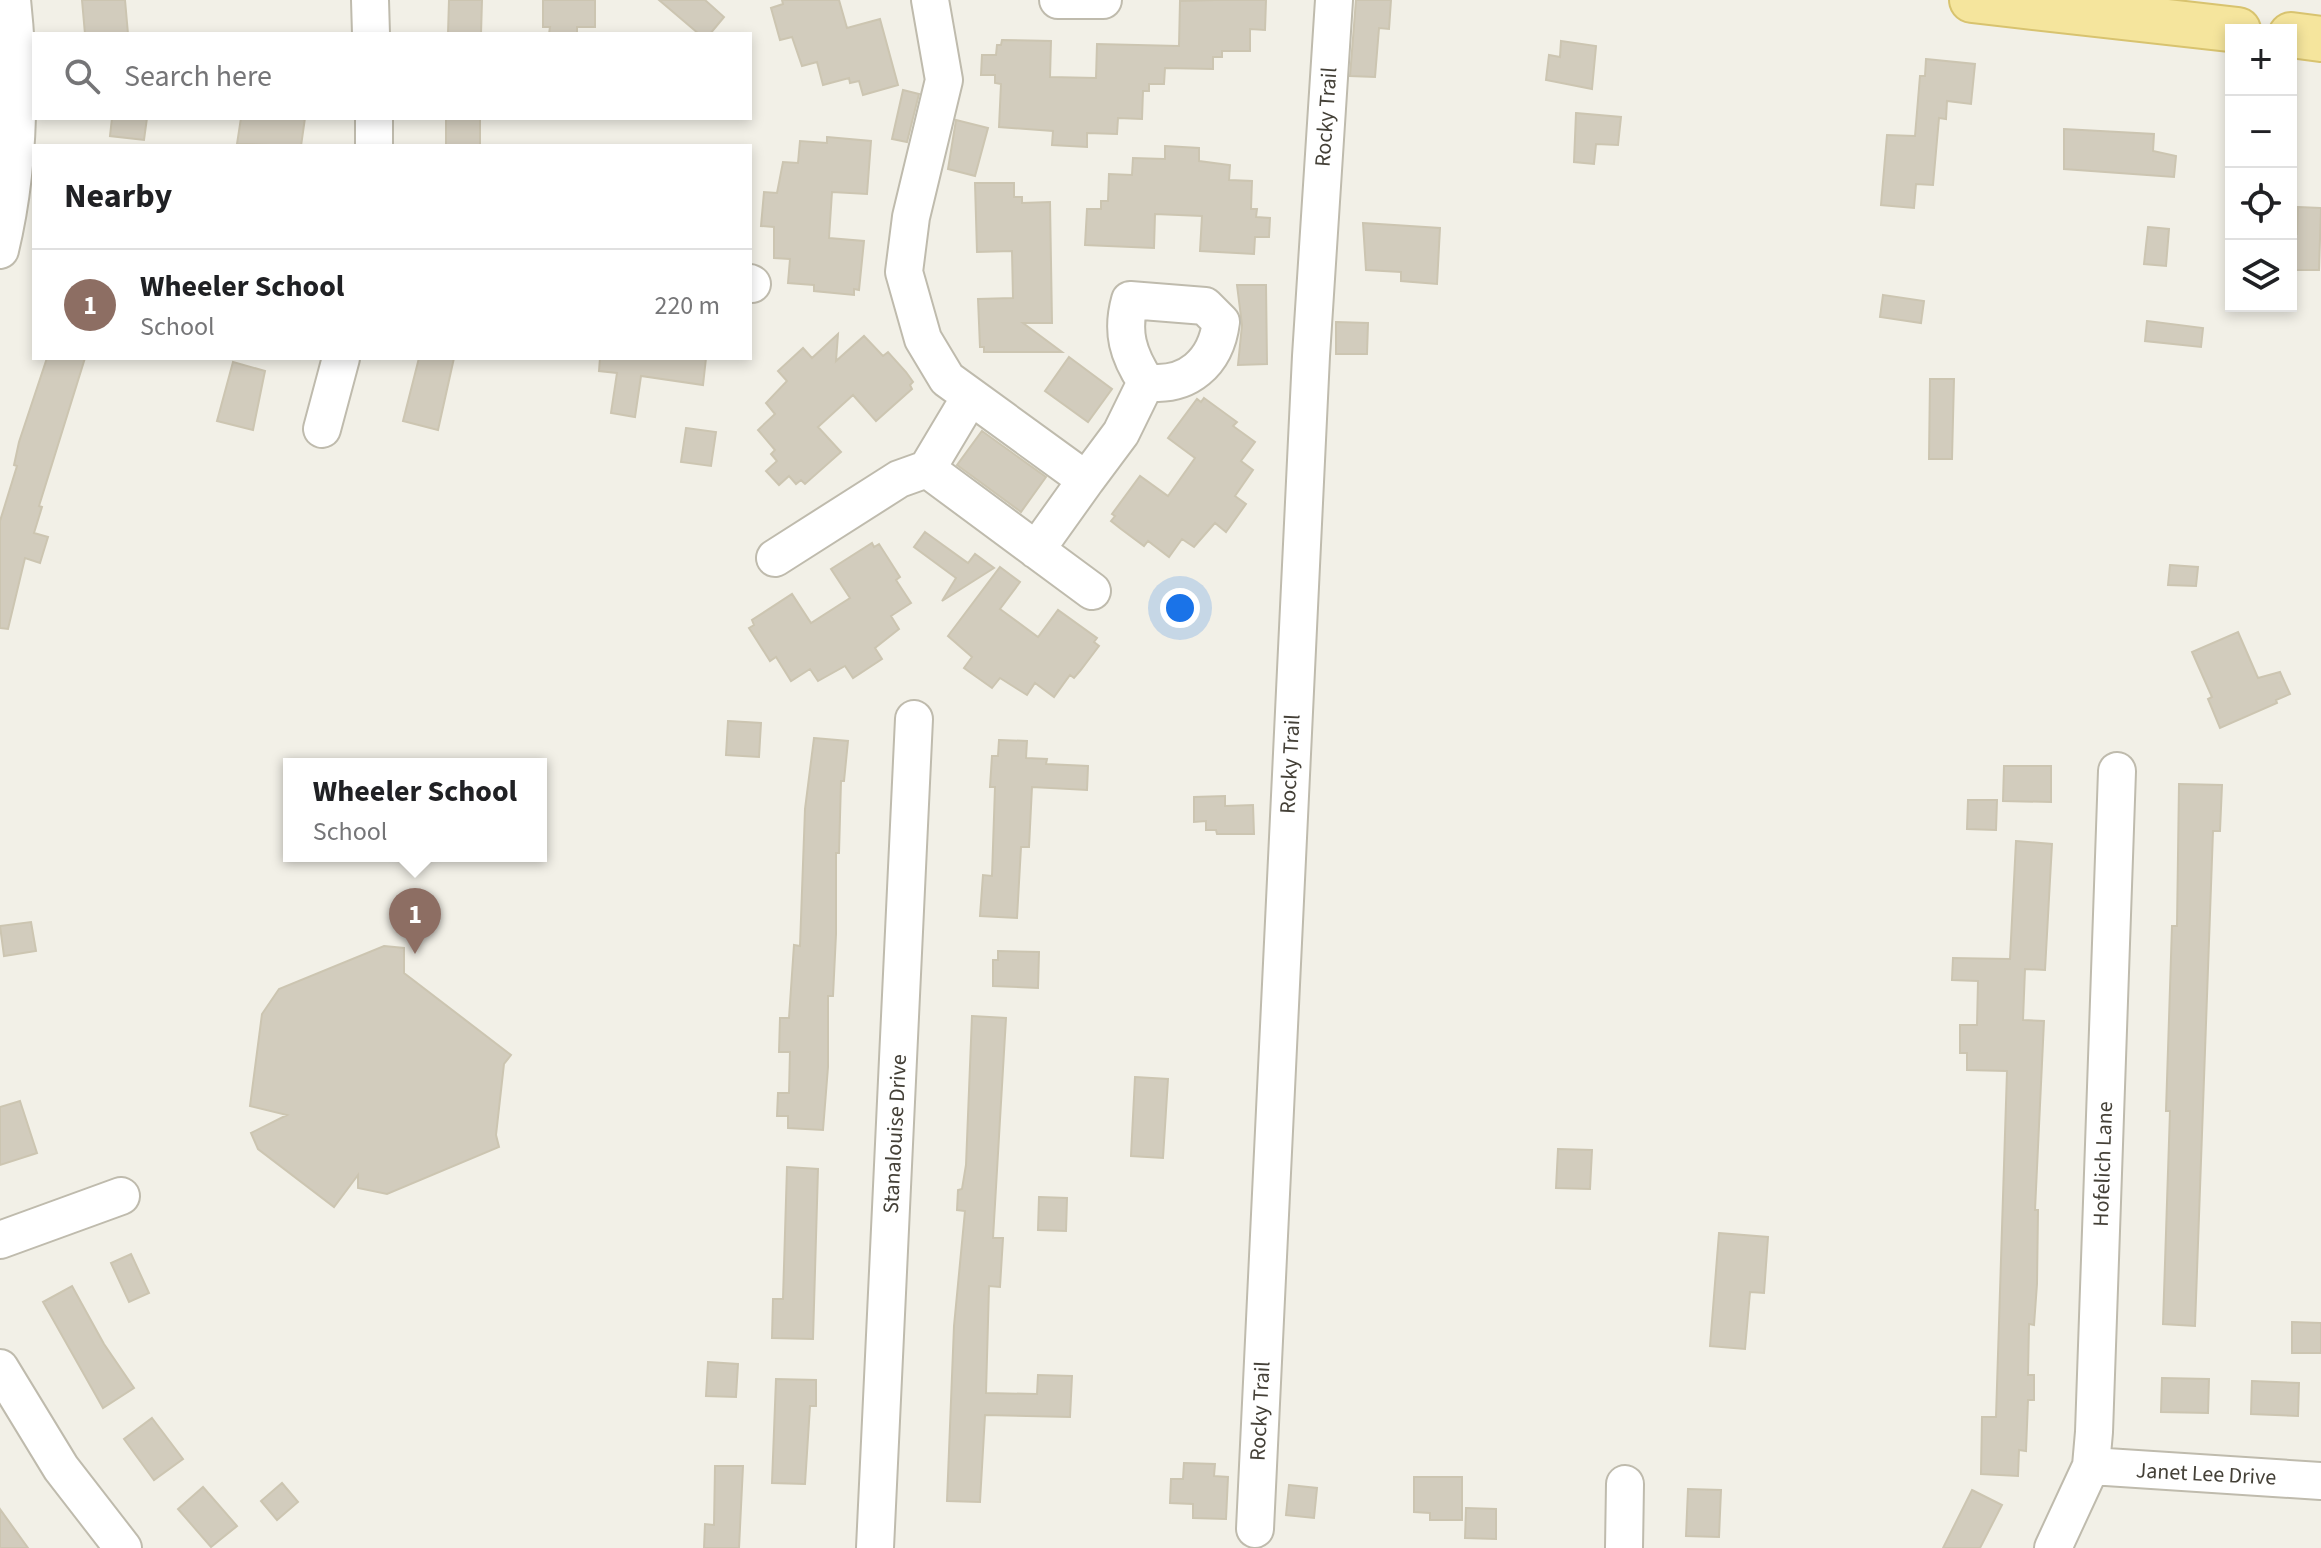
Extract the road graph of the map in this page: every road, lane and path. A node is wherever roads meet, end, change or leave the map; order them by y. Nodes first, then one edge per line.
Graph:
1 (12, 0) edge
2 (370, 0) edge
3 (930, 0) edge
4 (1058, 0) edge
5 (1103, 0) edge
6 (1334, 0) edge
7 (1972, 0) edge
8 (2225, 29) edge
9 (371, 32) edge
10 (2297, 36) edge
11 (2321, 39) edge
12 (374, 120) edge
13 (374, 144) edge
14 (16, 186) edge
15 (0, 250) edge
16 (340, 360) edge
17 (1146, 382) dead end
18 (970, 397) junction
19 (322, 429) dead end
20 (927, 469) junction
21 (1086, 480) junction
22 (1036, 550) junction
23 (775, 558) dead end
24 (1092, 591) dead end
25 (914, 719) dead end
26 (2117, 771) dead end
27 (121, 1196) dead end
28 (0, 1240) edge
29 (0, 1368) edge
30 (2091, 1466) junction
31 (2321, 1481) edge
32 (1625, 1484) dead end
33 (1255, 1529) dead end
34 (123, 1548) edge
35 (875, 1548) edge
36 (1624, 1548) edge
37 (2053, 1548) edge

1 - 14 street
2 - 9 street
3 - 18 street
4 - 5 street
6 - 33 street, Rocky Trail
7 - 8 main road
10 - 11 main road
12 - 13 street
14 - 15 street
16 - 19 street
17 - 21 street
18 - 20 street
18 - 21 street
20 - 22 street
20 - 23 street
21 - 22 street
22 - 24 street
25 - 35 street, Stanalouise Drive
26 - 30 street, Hofelich Lane
27 - 28 street
29 - 34 street
30 - 31 street, Janet Lee Drive
30 - 37 street, Hofelich Lane
32 - 36 street

